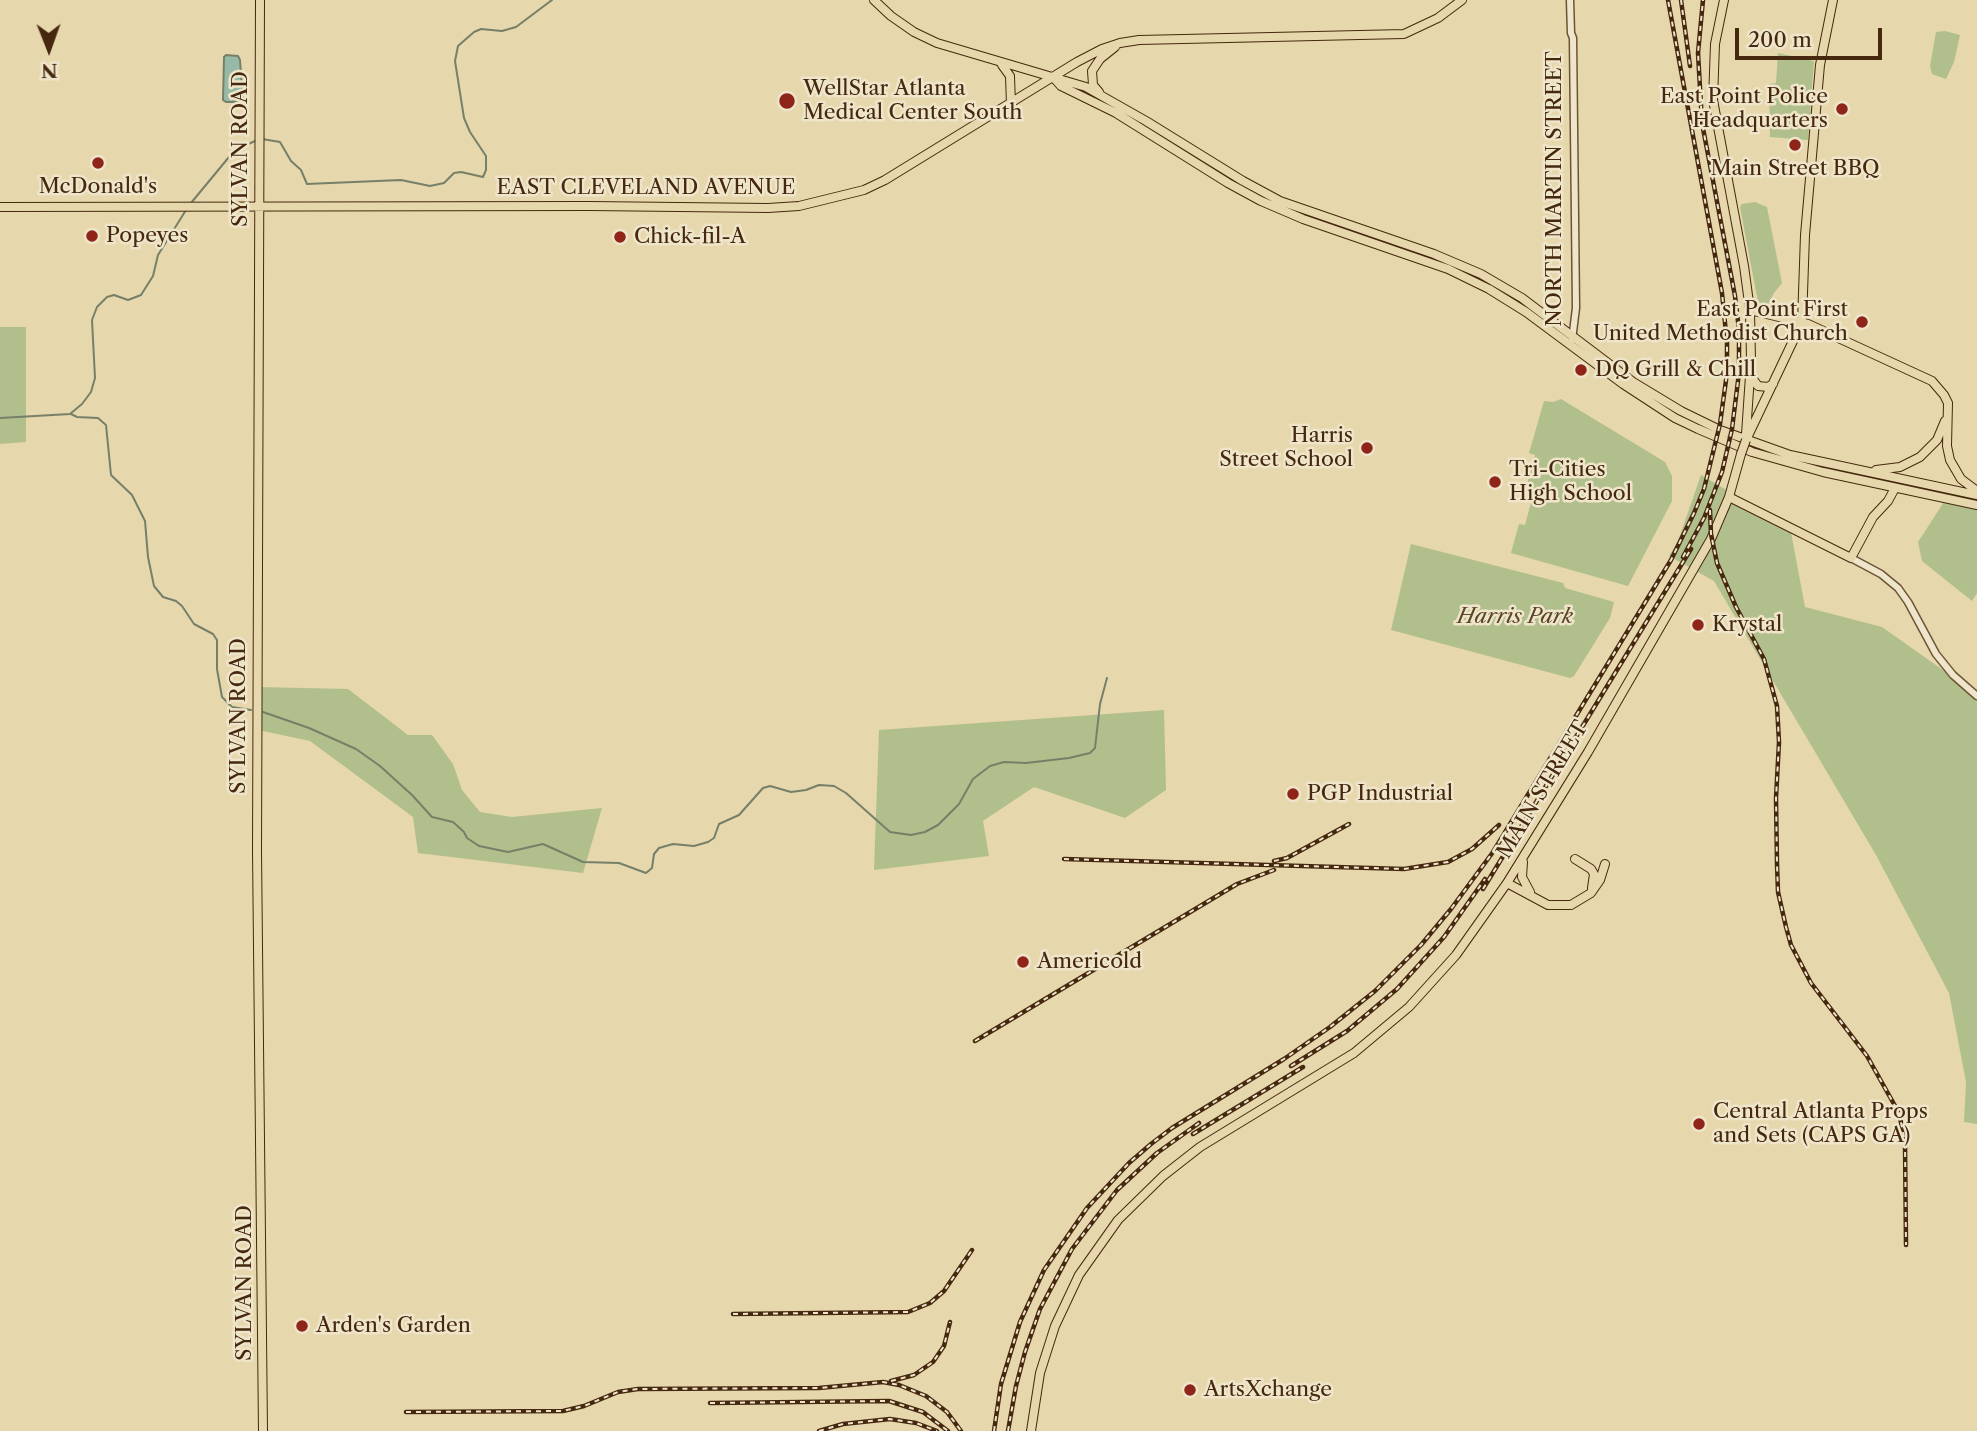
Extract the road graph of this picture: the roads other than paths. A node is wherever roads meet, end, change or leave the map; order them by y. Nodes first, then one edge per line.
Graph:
1 (260, 0) edge
2 (874, 0) edge
3 (1462, 0) edge
4 (1570, 0) edge
5 (1724, 0) edge
6 (1833, 0) edge
7 (1120, 43) junction
8 (1000, 63) junction
9 (1054, 78) junction
10 (1103, 96) junction
11 (1011, 105) junction
12 (0, 207) edge
13 (259, 207) junction
14 (1750, 310) junction
15 (1802, 322) junction
16 (1572, 342) junction
17 (1751, 375) junction
18 (1928, 380) junction
19 (1773, 384) junction
20 (1747, 434) junction
21 (1863, 470) junction
22 (1895, 488) junction
23 (1977, 493) edge
24 (1729, 497) junction
25 (1977, 505) edge
26 (1851, 558) junction
27 (1977, 696) edge
28 (1524, 855) junction
29 (1574, 859) dead end
30 (1605, 864) dead end
31 (1507, 883) junction
32 (1588, 896) junction
33 (1537, 899) junction
34 (1031, 1430) edge
35 (263, 1431) edge

1 - 13 main road, SYLVAN ROAD
2 - 8 main road
3 - 7 main road, EAST CLEVELAND AVENUE
4 - 16 street, NORTH MARTIN STREET
5 - 14 main road, MAIN STREET
6 - 15 main road
7 - 9 main road, EAST CLEVELAND AVENUE
7 - 10 main road
8 - 9 main road
8 - 11 main road
9 - 10 main road
9 - 11 main road, EAST CLEVELAND AVENUE
9 - 16 main road
10 - 16 main road
11 - 13 main road, EAST CLEVELAND AVENUE
12 - 13 main road, EAST CLEVELAND AVENUE
13 - 35 main road, SYLVAN ROAD
14 - 15 main road
14 - 17 main road, MAIN STREET
15 - 18 main road
15 - 19 main road
16 - 21 main road
16 - 22 main road
17 - 19 main road
17 - 20 main road, MAIN STREET
18 - 21 main road
18 - 23 main road
19 - 20 main road
20 - 24 main road, MAIN STREET, bridge
21 - 23 main road
22 - 25 main road
22 - 26 main road
24 - 26 main road
24 - 28 main road, MAIN STREET
26 - 27 street
28 - 31 main road, MAIN STREET
28 - 33 main road
29 - 32 main road
30 - 32 main road
31 - 33 main road
31 - 34 main road, MAIN STREET
32 - 33 main road

